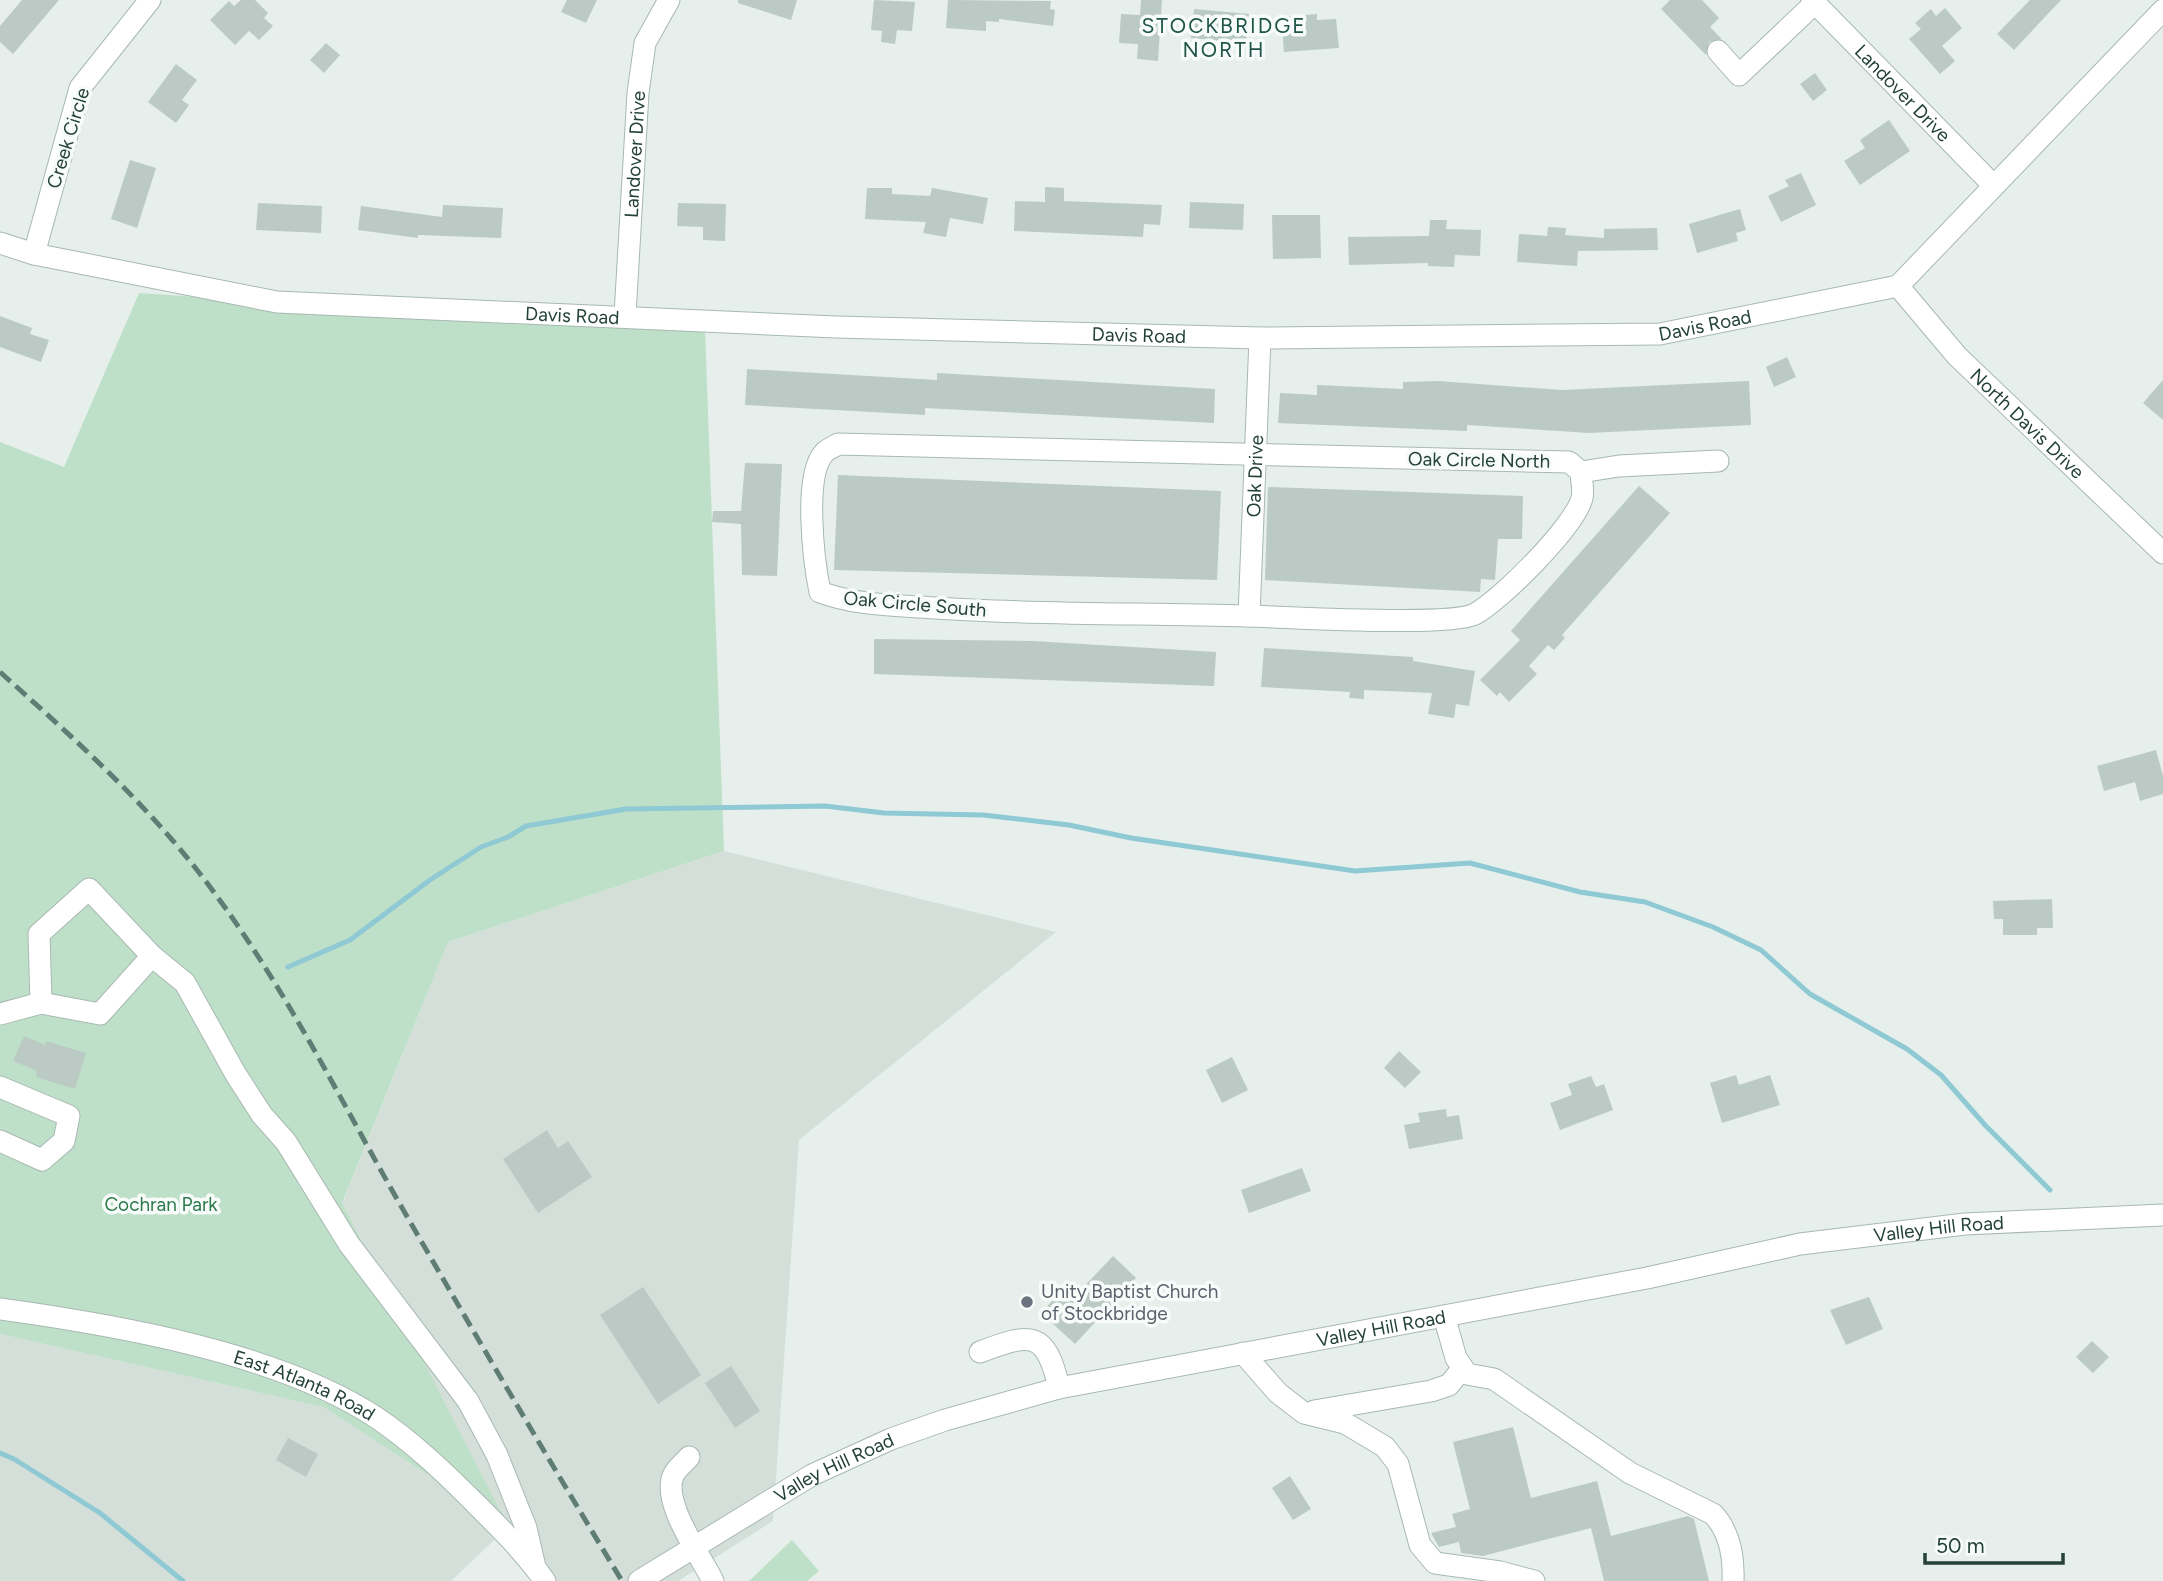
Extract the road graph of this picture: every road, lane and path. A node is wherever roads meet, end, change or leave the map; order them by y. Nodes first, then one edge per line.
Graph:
1 (150, 0) edge
2 (669, 0) edge
3 (1814, 2) edge
4 (2163, 10) edge
5 (1718, 51) dead end
6 (1994, 186) junction
7 (0, 243) edge
8 (34, 254) junction
9 (1898, 286) junction
10 (625, 315) junction
11 (1259, 338) junction
12 (1254, 456) junction
13 (1718, 461) dead end
14 (1581, 472) junction
15 (2163, 553) edge
16 (1249, 615) junction
17 (152, 956) junction
18 (41, 1003) junction
19 (0, 1014) edge
20 (0, 1087) edge
21 (0, 1141) edge
22 (2163, 1215) edge
23 (0, 1310) edge
24 (1444, 1316) junction
25 (980, 1352) dead end
26 (1243, 1353) junction
27 (1462, 1368) junction
28 (1059, 1388) junction
29 (1304, 1413) junction
30 (689, 1457) dead end
31 (696, 1547) junction
32 (540, 1574) edge
33 (639, 1581) edge
34 (713, 1581) edge
35 (1534, 1581) edge
36 (1733, 1581) edge

1 - 8 street, Creek Circle
2 - 10 street, Landover Drive
3 - 5 street
3 - 6 street, Landover Drive
4 - 6 street
6 - 9 street
7 - 8 street, Davis Road
8 - 10 street, Davis Road
9 - 11 street, Davis Road
9 - 15 street, North Davis Drive
10 - 11 street, Davis Road
11 - 12 street, Oak Drive
12 - 14 street, Oak Circle North
12 - 16 street, Oak Drive
12 - 16 street, Oak Circle South
13 - 14 street
14 - 16 street
17 - 18 street
17 - 18 street
17 - 32 street
18 - 19 street
20 - 21 street
22 - 24 street, Valley Hill Road
23 - 32 street, East Atlanta Road
24 - 26 street, Valley Hill Road
24 - 27 street
25 - 28 street
26 - 28 street, Valley Hill Road
26 - 29 street
27 - 29 street
27 - 36 street
28 - 31 street, Valley Hill Road
29 - 35 street
30 - 31 street
31 - 33 street, Valley Hill Road
31 - 34 street

